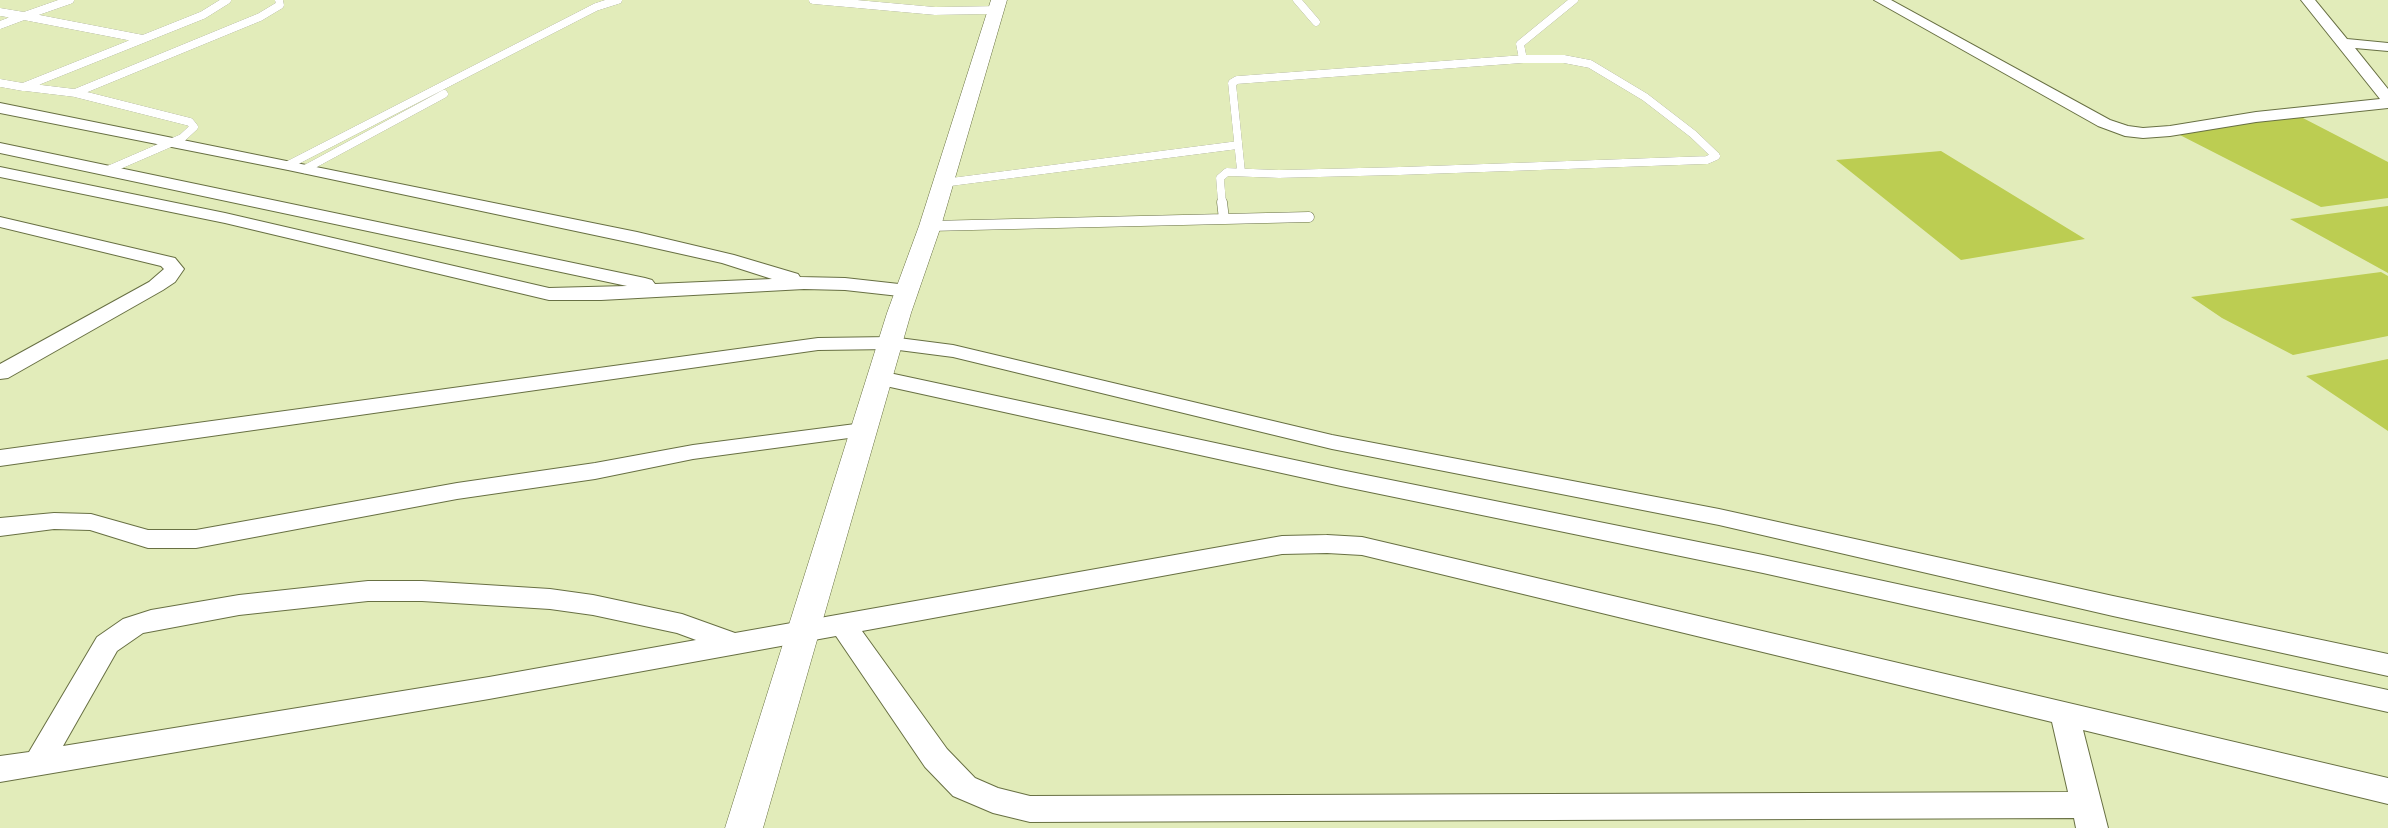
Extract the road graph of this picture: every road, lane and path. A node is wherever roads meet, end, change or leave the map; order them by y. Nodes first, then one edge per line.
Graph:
1 (70, 0) edge
2 (227, 0) edge
3 (279, 0) edge
4 (618, 0) edge
5 (813, 0) edge
6 (1297, 0) edge
7 (1574, 0) edge
8 (1881, 0) edge
9 (2308, 0) edge
10 (610, 4) junction
11 (998, 5) edge
12 (0, 12) edge
13 (24, 16) junction
14 (1316, 22) dead end
15 (0, 25) edge
16 (144, 39) junction
17 (2344, 43) junction
18 (2388, 47) edge
19 (1523, 59) junction
20 (0, 83) edge
21 (23, 87) junction
22 (74, 93) junction
23 (2388, 99) edge
24 (2388, 104) edge
25 (0, 108) edge
26 (372, 122) junction
27 (387, 126) junction
28 (173, 142) junction
29 (1238, 145) junction
30 (0, 148) edge
31 (288, 165) junction
32 (305, 168) junction
33 (108, 170) junction
34 (1241, 171) junction
35 (0, 172) edge
36 (943, 183) junction
37 (1309, 217) dead end
38 (1224, 219) junction
39 (0, 222) edge
40 (930, 226) junction
41 (804, 283) junction
42 (667, 288) junction
43 (908, 291) junction
44 (891, 343) junction
45 (0, 372) edge
46 (880, 378) junction
47 (863, 430) junction
48 (0, 458) edge
49 (0, 527) edge
50 (843, 625) junction
51 (804, 632) junction
52 (734, 644) junction
53 (2388, 664) edge
54 (2388, 701) edge
55 (2064, 712) junction
56 (39, 762) junction
57 (0, 768) edge
58 (2388, 792) edge
59 (2089, 816) edge
60 (744, 828) edge

1 - 13 lane
2 - 16 lane
3 - 22 lane
4 - 10 lane
5 - 11 lane
6 - 14 lane
7 - 19 lane
8 - 24 street
9 - 17 street
10 - 26 lane
10 - 27 lane
11 - 36 street
12 - 13 lane
13 - 15 lane
13 - 16 lane
16 - 21 lane
17 - 18 street
17 - 23 street
19 - 29 lane
19 - 34 lane
20 - 21 lane
21 - 22 lane
22 - 28 lane
25 - 28 street
26 - 27 lane
26 - 31 lane
27 - 32 lane
28 - 31 street
28 - 33 lane
29 - 34 lane
29 - 36 lane
30 - 33 street
31 - 32 street
32 - 41 street
33 - 42 street
34 - 38 lane
35 - 42 street
36 - 40 street
37 - 38 lane
38 - 40 lane
39 - 45 street
40 - 43 street
41 - 42 street
41 - 43 street
43 - 44 street
44 - 46 street
44 - 48 street
44 - 53 street
46 - 47 street
46 - 54 street
47 - 49 street
47 - 51 street
50 - 51 street
50 - 55 street
50 - 59 street
51 - 52 street
51 - 60 street
52 - 56 street
52 - 56 street
55 - 58 street
55 - 59 street
56 - 57 street

